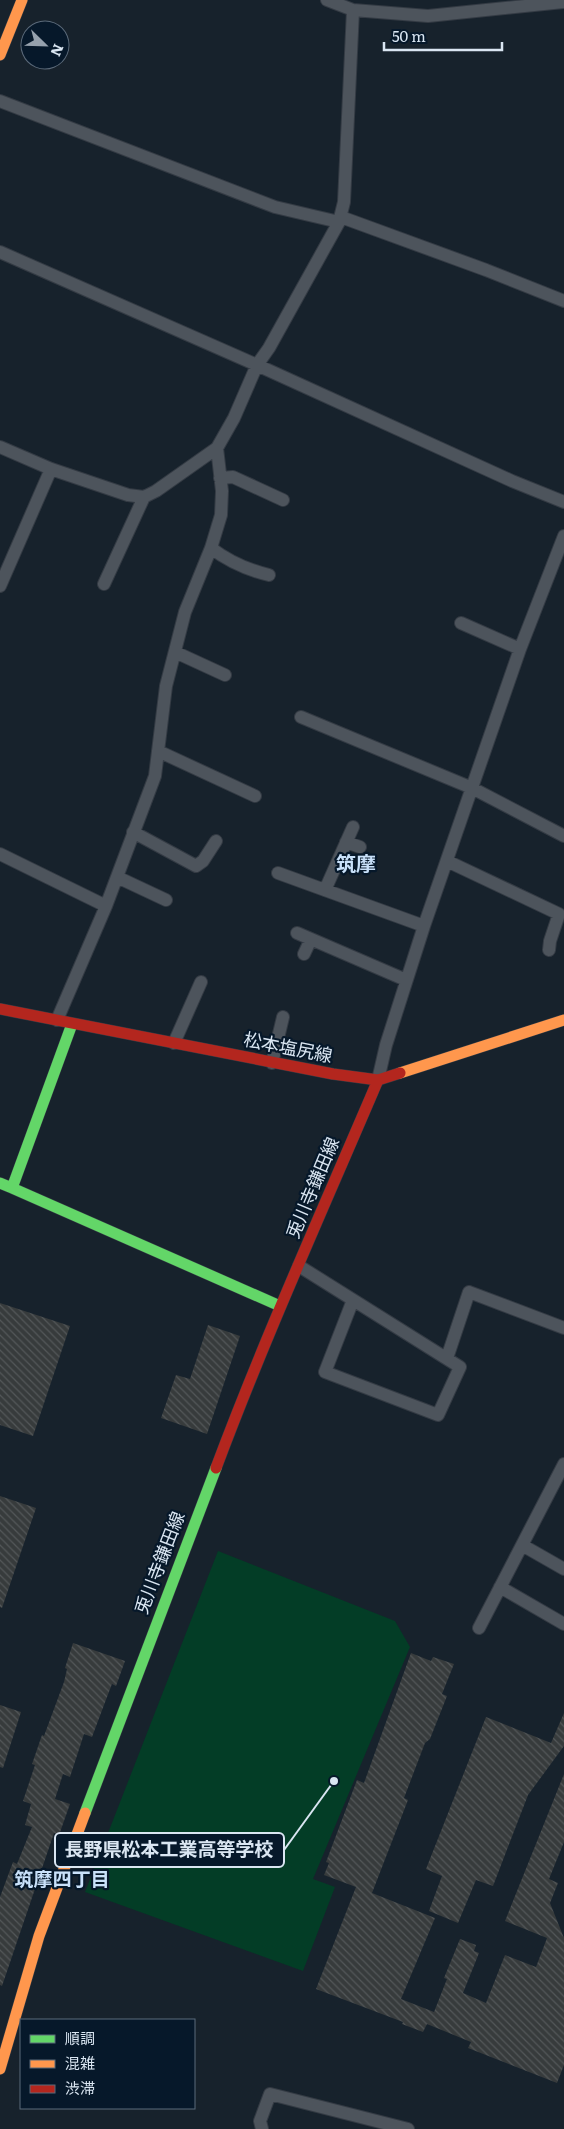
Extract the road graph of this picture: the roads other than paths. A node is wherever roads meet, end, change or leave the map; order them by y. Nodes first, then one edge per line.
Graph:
1 (22, 0) edge
2 (327, 0) edge
3 (564, 2) edge
4 (353, 10) junction
5 (0, 55) edge
6 (0, 101) edge
7 (340, 219) junction
8 (0, 252) edge
9 (564, 301) edge
10 (257, 365) junction
11 (0, 447) edge
12 (217, 448) junction
13 (51, 469) junction
14 (220, 478) junction
15 (144, 497) junction
16 (283, 500) dead end
17 (564, 502) edge
18 (564, 536) edge
19 (211, 548) junction
20 (269, 575) dead end
21 (104, 584) dead end
22 (0, 586) edge
23 (461, 624) dead end
24 (520, 649) junction
25 (174, 652) junction
26 (225, 676) dead end
27 (301, 717) dead end
28 (158, 752) junction
29 (472, 788) junction
30 (255, 796) dead end
31 (353, 827) dead end
32 (133, 832) junction
33 (564, 836) edge
34 (216, 841) dead end
35 (346, 842) junction
36 (360, 848) dead end
37 (0, 854) edge
38 (447, 861) junction
39 (278, 873) dead end
40 (118, 877) junction
41 (325, 890) junction
42 (166, 900) dead end
43 (106, 906) junction
44 (424, 926) junction
45 (297, 932) dead end
46 (311, 939) junction
47 (549, 950) dead end
48 (304, 954) dead end
49 (406, 980) junction
50 (201, 982) dead end
51 (0, 1009) edge
52 (284, 1017) dead end
53 (58, 1020) junction
54 (564, 1020) edge
55 (72, 1024) junction
56 (174, 1044) junction
57 (272, 1063) junction
58 (378, 1080) junction
59 (0, 1183) edge
60 (12, 1188) junction
61 (300, 1266) junction
62 (353, 1300) junction
63 (280, 1306) junction
64 (564, 1328) edge
65 (447, 1358) junction
66 (564, 1464) edge
67 (522, 1545) junction
68 (564, 1569) edge
69 (500, 1587) junction
70 (564, 1624) edge
71 (479, 1628) dead end
72 (0, 2069) edge
73 (262, 2129) edge
74 (408, 2129) edge

1 - 5 main road
2 - 4 street
3 - 4 street
4 - 7 street
6 - 7 street
7 - 9 street
7 - 10 street
8 - 10 street
10 - 12 street
10 - 17 street
11 - 13 street
12 - 14 street
12 - 15 street
13 - 15 street
13 - 22 street
14 - 16 street
14 - 19 street
15 - 21 street
18 - 24 street
19 - 20 street
19 - 25 street
23 - 24 street
24 - 29 street
25 - 26 street
25 - 28 street
27 - 29 street
28 - 30 street
28 - 32 street
29 - 33 street
29 - 38 street
31 - 35 street
32 - 34 street
32 - 40 street
35 - 36 street
35 - 41 street
37 - 43 street
38 - 44 street
38 - 47 street
39 - 41 street
40 - 42 street
40 - 43 street
41 - 44 street
43 - 53 street
44 - 49 street
45 - 46 street
46 - 48 street
46 - 49 street
49 - 58 street
50 - 56 street
51 - 53 main road, 松本塩尻線
52 - 57 street
53 - 55 main road, 松本塩尻線
54 - 58 main road, 松本塩尻線
55 - 56 main road, 松本塩尻線
55 - 60 main road
56 - 57 main road, 松本塩尻線
57 - 58 main road, 松本塩尻線
58 - 61 main road, 兎川寺鎌田線
59 - 60 main road
60 - 63 main road
61 - 62 street
61 - 63 main road, 兎川寺鎌田線
62 - 65 street
62 - 65 street
63 - 72 main road, 兎川寺鎌田線
64 - 65 street
66 - 67 street
67 - 68 street
67 - 69 street
69 - 70 street
69 - 71 street
73 - 74 street

